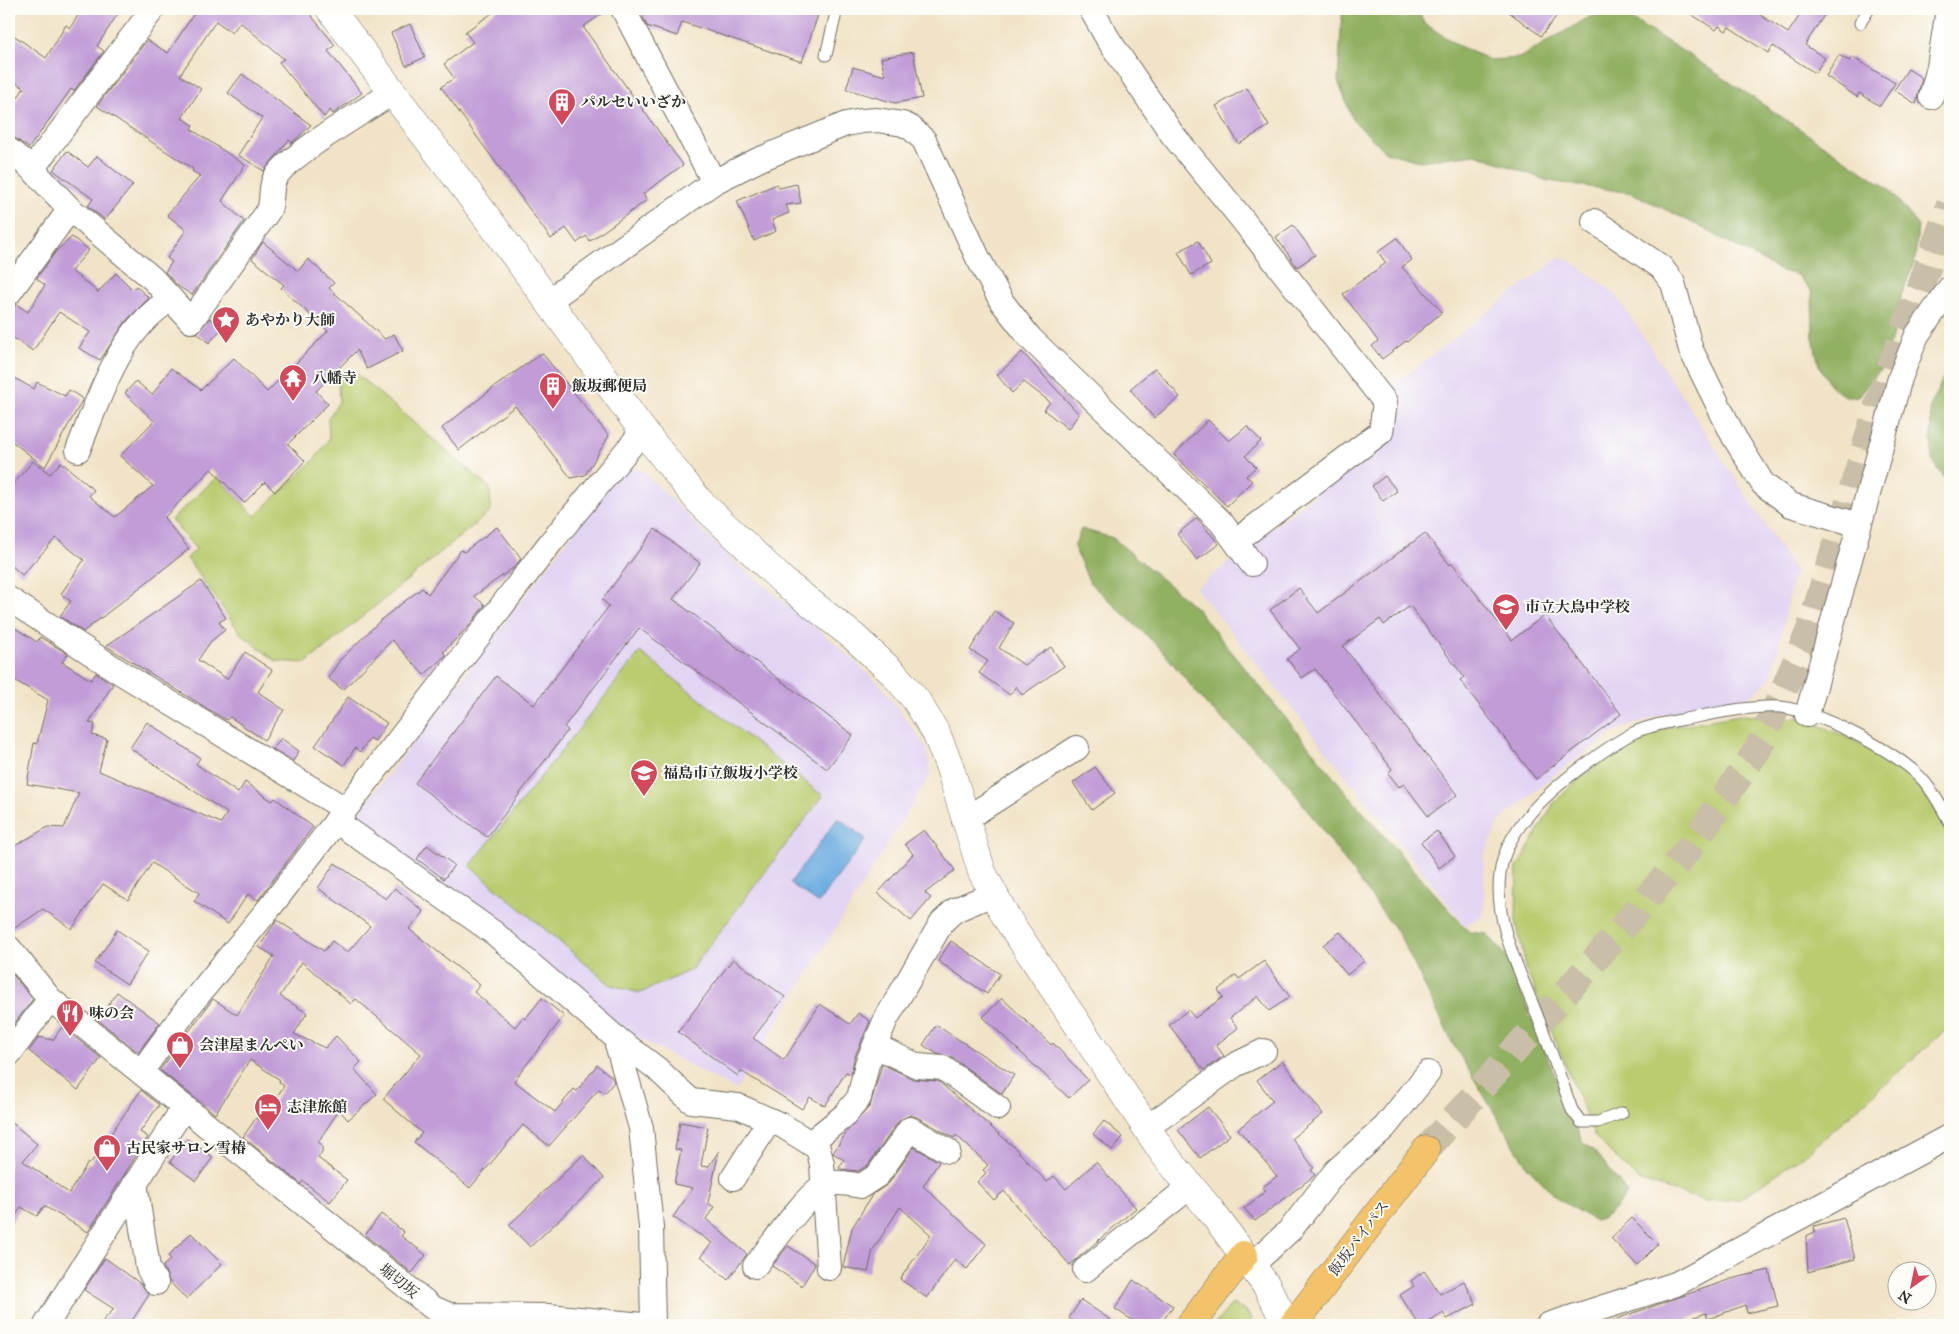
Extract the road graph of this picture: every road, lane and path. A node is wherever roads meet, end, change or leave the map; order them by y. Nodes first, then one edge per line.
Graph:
1 (153, 9) edge
2 (330, 9) edge
3 (623, 9) edge
4 (836, 9) edge
5 (1091, 9) edge
6 (1869, 9) edge
7 (1948, 9) edge
8 (1860, 23) dead end
9 (826, 55) dead end
10 (392, 93) junction
11 (1932, 97) dead end
12 (9, 150) edge
13 (32, 169) junction
14 (714, 182) junction
15 (70, 209) junction
16 (1594, 221) dead end
17 (1950, 288) edge
18 (9, 293) edge
19 (171, 299) junction
20 (547, 302) junction
21 (643, 431) junction
22 (78, 450) dead end
23 (1859, 525) junction
24 (1236, 542) junction
25 (1252, 564) dead end
26 (9, 599) edge
27 (1808, 715) junction
28 (1077, 748) dead end
29 (341, 815) junction
30 (964, 820) junction
31 (1950, 823) edge
32 (993, 894) junction
33 (9, 948) edge
34 (50, 999) junction
35 (615, 1037) junction
36 (874, 1046) junction
37 (1264, 1051) dead end
38 (9, 1054) edge
39 (141, 1072) junction
40 (1428, 1073) dead end
41 (184, 1107) junction
42 (998, 1108) dead end
43 (1622, 1113) dead end
44 (770, 1120) junction
45 (1146, 1128) junction
46 (1950, 1136) edge
47 (810, 1143) junction
48 (1426, 1150) tunnel mouth
49 (948, 1151) dead end
50 (733, 1178) dead end
51 (135, 1183) junction
52 (824, 1185) junction
53 (1191, 1186) junction
54 (755, 1266) dead end
55 (829, 1268) dead end
56 (1253, 1269) junction
57 (1085, 1270) dead end
58 (156, 1282) dead end
59 (46, 1325) edge
60 (643, 1325) edge
61 (653, 1325) edge
62 (1190, 1325) edge
63 (1287, 1325) edge
64 (1293, 1325) edge
65 (1548, 1325) edge

1 - 13 street
2 - 10 street
3 - 14 street
4 - 9 lane
5 - 24 street
6 - 8 lane
7 - 11 street
10 - 19 street
10 - 20 street
12 - 13 street
13 - 15 street
14 - 20 street
14 - 24 street
15 - 18 street
15 - 19 street
16 - 23 street
17 - 23 street
19 - 22 street
20 - 21 street
21 - 29 street
21 - 30 street
23 - 27 street
24 - 25 street
26 - 29 street
27 - 31 lane
27 - 43 lane
28 - 30 street
29 - 35 street
29 - 39 street
30 - 32 street
32 - 36 street
32 - 45 street
33 - 34 street, 堀切坂
34 - 38 street
34 - 39 street, 堀切坂
35 - 44 street
35 - 61 street
36 - 42 street
36 - 47 street
37 - 45 street
39 - 41 street, 堀切坂
40 - 56 street
41 - 51 street
41 - 60 street, 堀切坂
44 - 47 street
44 - 50 street
45 - 53 street
46 - 65 street
47 - 52 street
48 - 64 highway, 飯坂バイパス
49 - 52 street
51 - 58 street
51 - 59 street
52 - 54 street
52 - 55 street
53 - 56 street
53 - 57 street
56 - 62 highway
56 - 63 street

